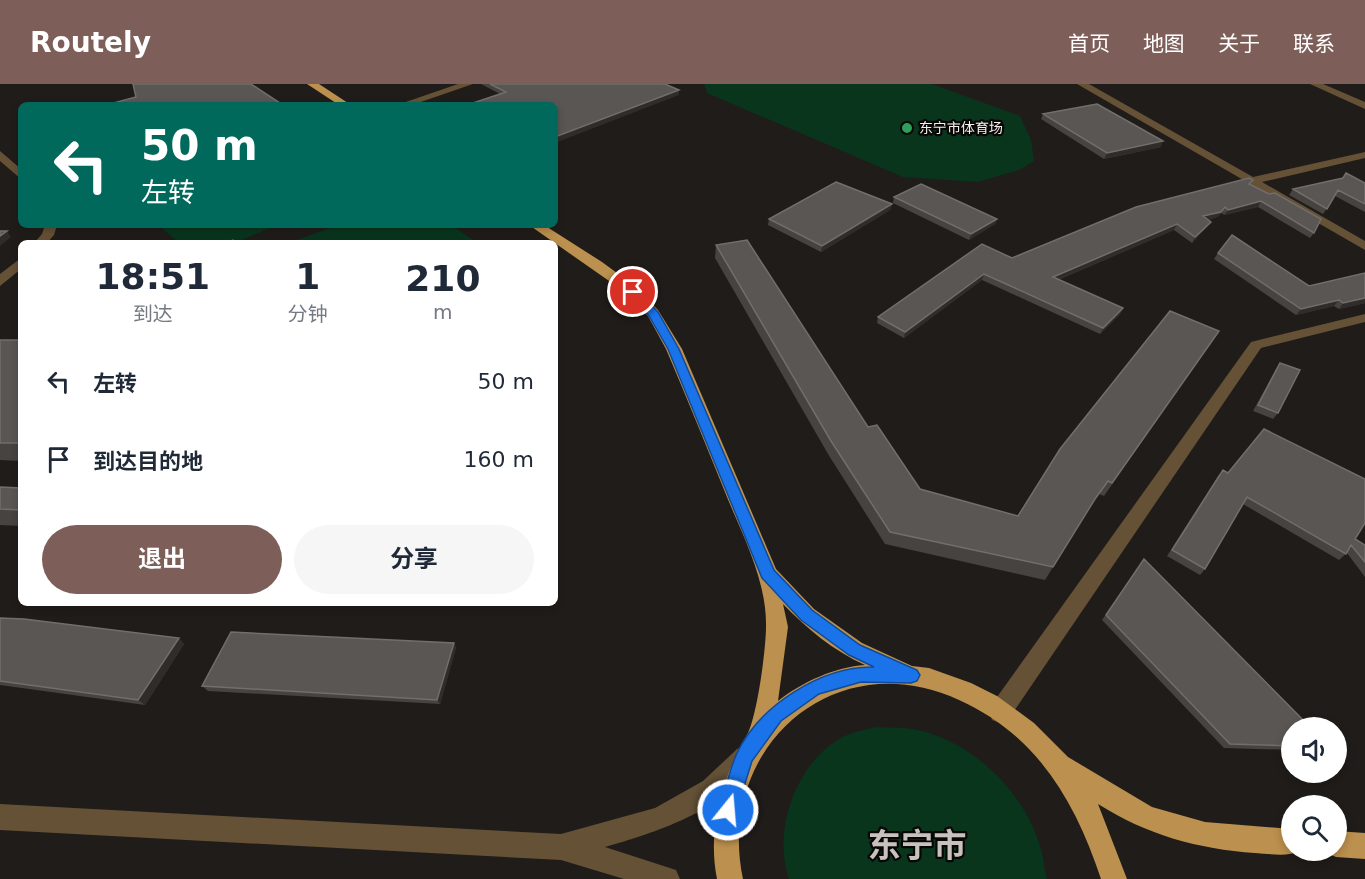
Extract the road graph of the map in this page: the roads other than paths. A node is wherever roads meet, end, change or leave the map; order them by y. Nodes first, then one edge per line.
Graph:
1 (312, 84) edge
2 (468, 84) edge
3 (1082, 84) edge
4 (1315, 84) edge
5 (341, 102) edge
6 (411, 102) edge
7 (1365, 106) edge
8 (0, 154) edge
9 (1365, 155) edge
10 (18, 173) edge
11 (1251, 181) junction
12 (540, 228) edge
13 (1365, 246) edge
14 (18, 265) edge
15 (0, 282) edge
16 (1365, 318) edge
17 (768, 574) junction
18 (911, 675) junction
19 (1000, 712) junction
20 (751, 748) junction
21 (1057, 762) junction
22 (0, 817) edge
23 (1281, 841) edge
24 (1347, 845) edge
25 (1365, 846) edge
26 (561, 847) junction
27 (667, 879) edge
28 (730, 879) edge
29 (1114, 879) edge

1 - 5 highway
2 - 6 street
3 - 11 street
4 - 7 street
8 - 10 street
9 - 11 street
11 - 13 street
12 - 17 highway
14 - 15 street
16 - 19 street
17 - 18 highway
17 - 20 highway
18 - 19 highway
18 - 20 highway
19 - 21 highway
20 - 26 street
20 - 28 highway
21 - 23 highway
21 - 29 highway
22 - 26 street
24 - 25 highway
26 - 27 street

